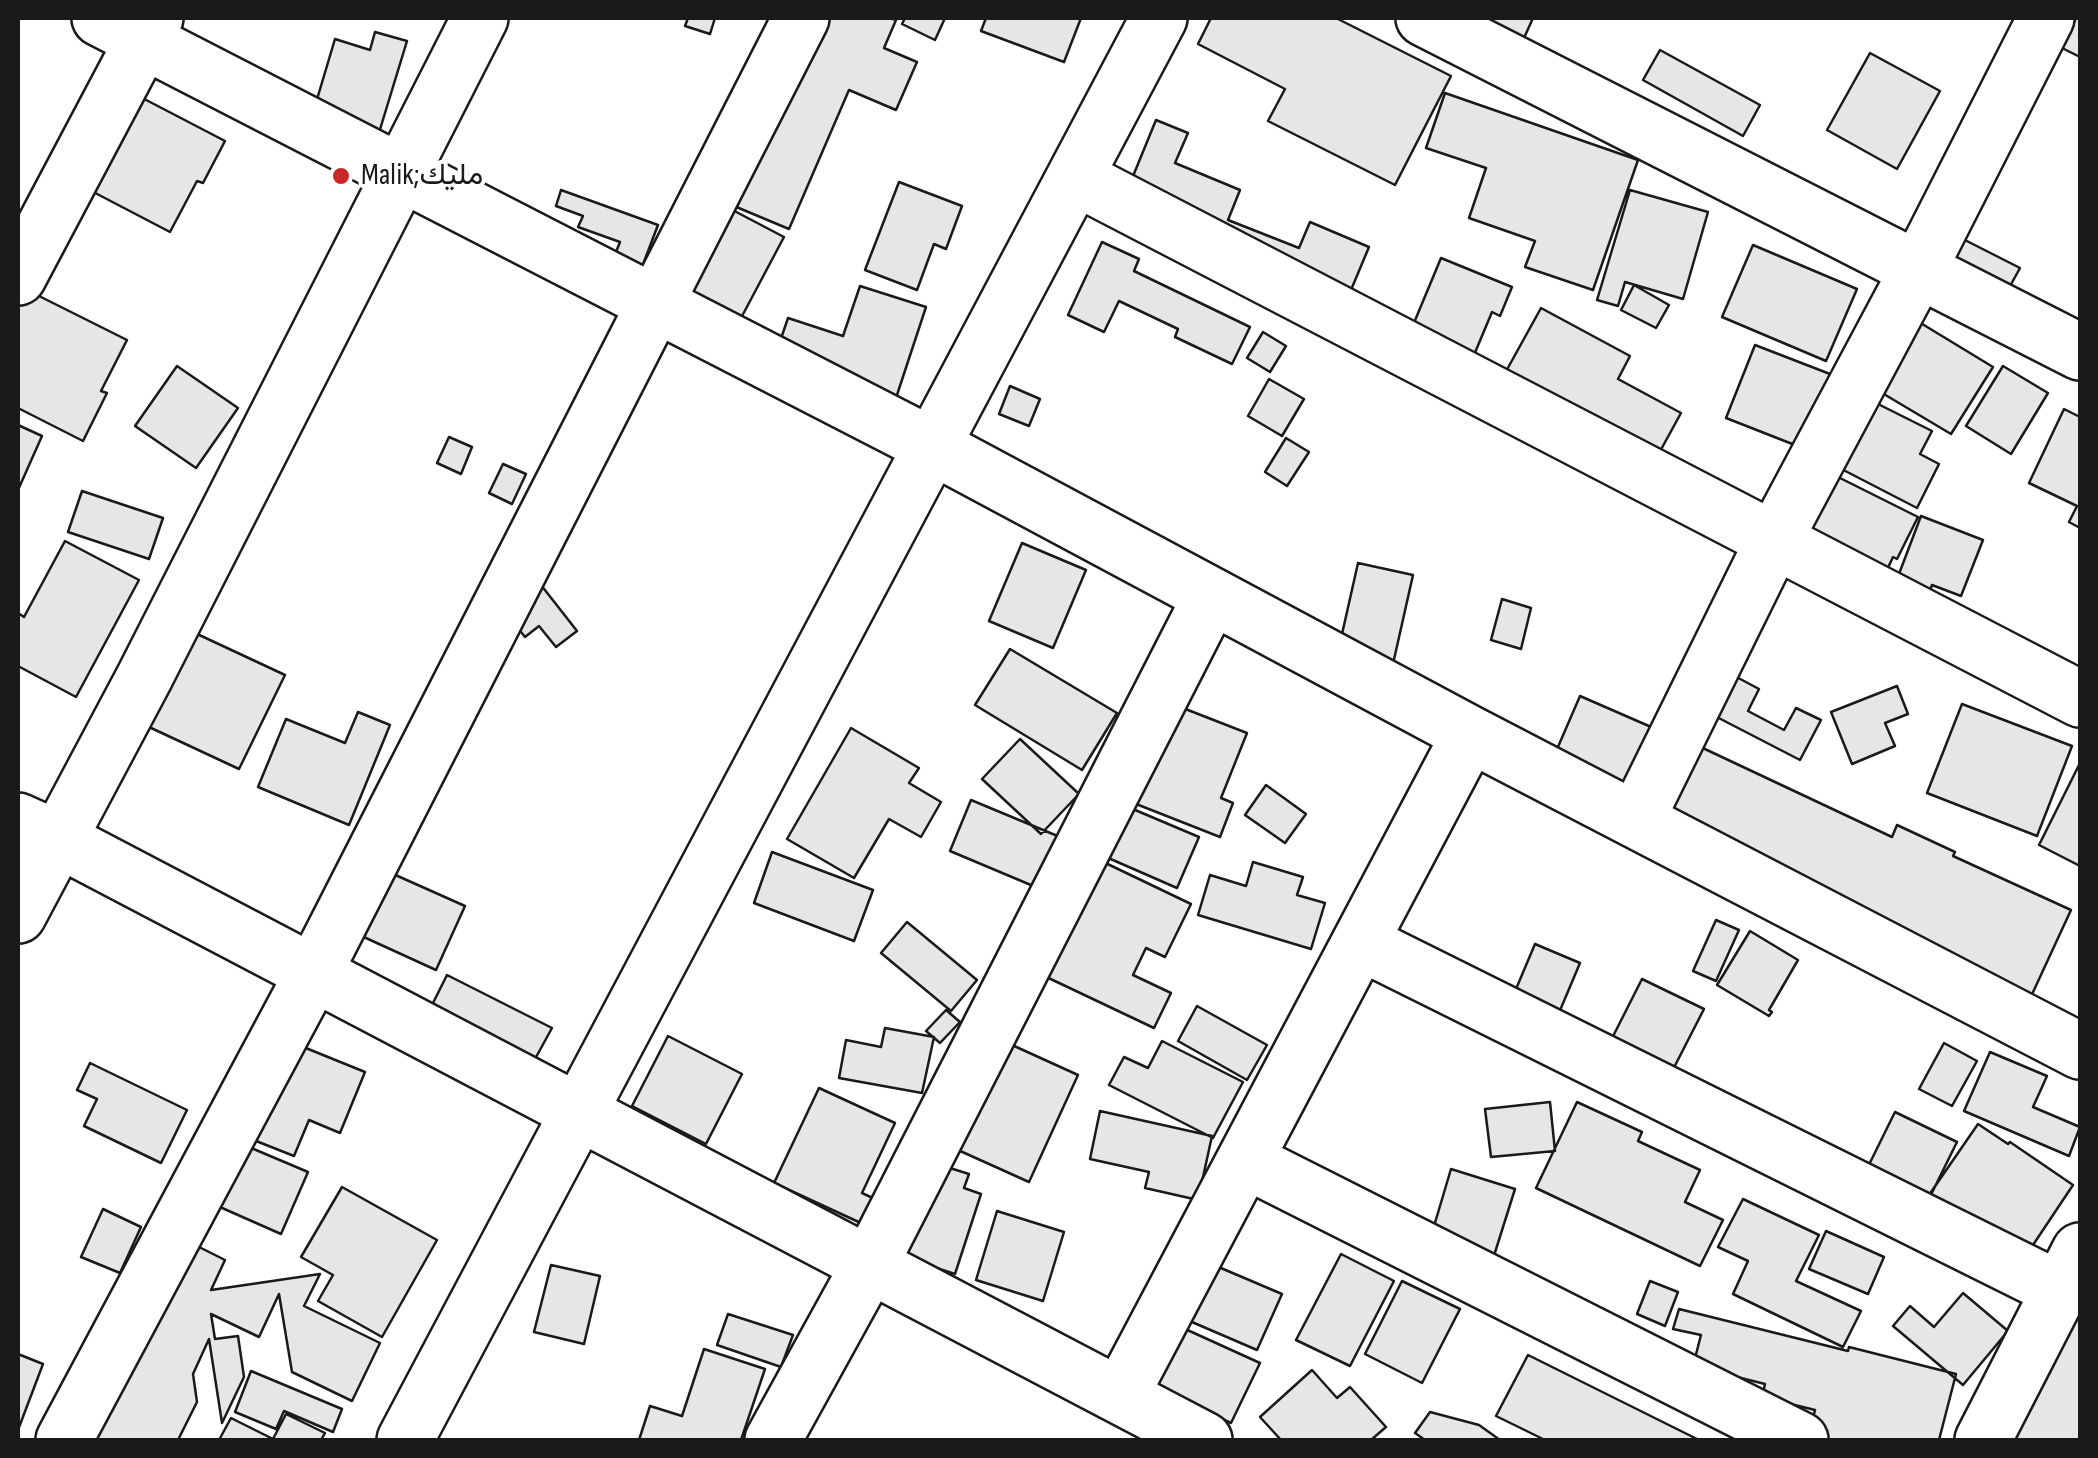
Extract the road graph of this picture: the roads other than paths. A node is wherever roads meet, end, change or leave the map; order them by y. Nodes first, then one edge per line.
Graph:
1 (480, 18) edge
2 (801, 18) edge
3 (1159, 18) edge
4 (1424, 18) edge
5 (2046, 18) edge
6 (133, 25) edge
7 (401, 173) junction
8 (1075, 177) junction
9 (1918, 270) junction
10 (18, 276) edge
11 (656, 304) junction
12 (2080, 352) edge
13 (932, 446) junction
14 (1774, 540) junction
15 (1211, 597) junction
16 (2080, 699) edge
17 (1470, 734) junction
18 (1636, 820) junction
19 (38, 830) edge
20 (18, 915) edge
21 (1360, 942) junction
22 (314, 972) junction
23 (2080, 1051) edge
24 (579, 1111) junction
25 (1245, 1160) junction
26 (870, 1264) junction
27 (2070, 1270) edge
28 (1120, 1396) junction
29 (64, 1440) edge
30 (404, 1440) edge
31 (773, 1440) edge
32 (1204, 1440) edge
33 (1800, 1440) edge
34 (1983, 1440) edge

1 - 7 street
2 - 11 street
3 - 8 street
4 - 9 street
5 - 9 street
6 - 7 street
6 - 10 street
7 - 11 street
7 - 19 street
8 - 13 street
8 - 14 street
9 - 12 street
9 - 14 street
11 - 13 street
11 - 22 street
13 - 15 street
13 - 24 street
14 - 16 street
14 - 18 street
15 - 17 street
15 - 26 street
17 - 18 street
17 - 21 street
18 - 23 street
19 - 20 street
19 - 22 street
21 - 25 street
21 - 27 street
22 - 24 street
22 - 29 street
24 - 26 street
24 - 30 street
25 - 28 street
25 - 33 street
26 - 28 street
26 - 31 street
27 - 34 street
28 - 32 street

